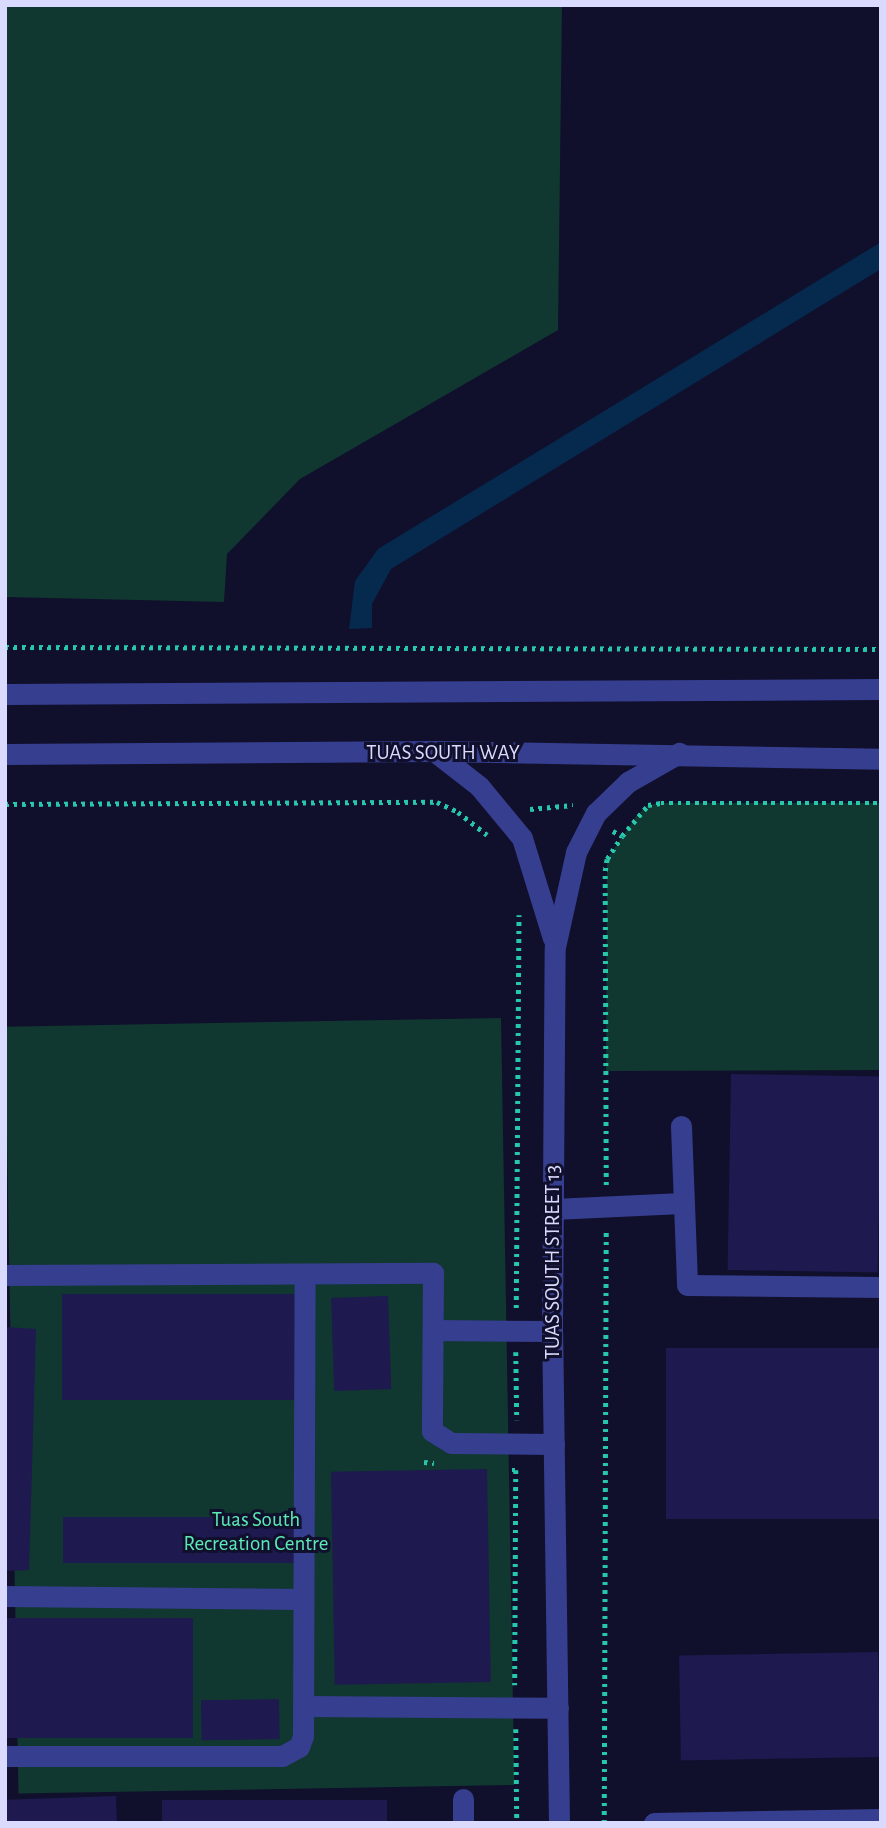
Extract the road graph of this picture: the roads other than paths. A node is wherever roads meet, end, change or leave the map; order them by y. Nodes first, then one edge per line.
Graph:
1 (881, 690) edge
2 (5, 694) edge
3 (434, 751) junction
4 (679, 753) junction
5 (5, 754) edge
6 (881, 759) edge
7 (555, 947) junction
8 (681, 1126) dead end
9 (682, 1203) junction
10 (554, 1209) junction
11 (305, 1273) junction
12 (5, 1275) edge
13 (881, 1287) edge
14 (433, 1330) junction
15 (552, 1331) junction
16 (554, 1444) junction
17 (5, 1596) edge
18 (303, 1599) junction
19 (303, 1706) junction
20 (558, 1708) junction
21 (5, 1756) edge
22 (463, 1798) dead end
23 (881, 1819) edge
24 (463, 1823) edge
25 (559, 1823) edge
26 (654, 1823) edge

1 - 2 street
3 - 4 street, TUAS SOUTH WAY
3 - 5 street, TUAS SOUTH WAY
3 - 7 street
4 - 6 street, TUAS SOUTH WAY
4 - 7 street, TUAS SOUTH STREET 13
7 - 10 street, TUAS SOUTH STREET 13
8 - 9 street
9 - 10 street
9 - 13 street
10 - 15 street, TUAS SOUTH STREET 13
11 - 12 street
11 - 14 street
11 - 18 street
14 - 15 street
14 - 16 street
15 - 16 street, TUAS SOUTH STREET 13
16 - 20 street, TUAS SOUTH STREET 13
17 - 18 street
18 - 19 street
19 - 20 street
19 - 21 street
20 - 25 street, TUAS SOUTH STREET 13
22 - 24 street
23 - 26 street

